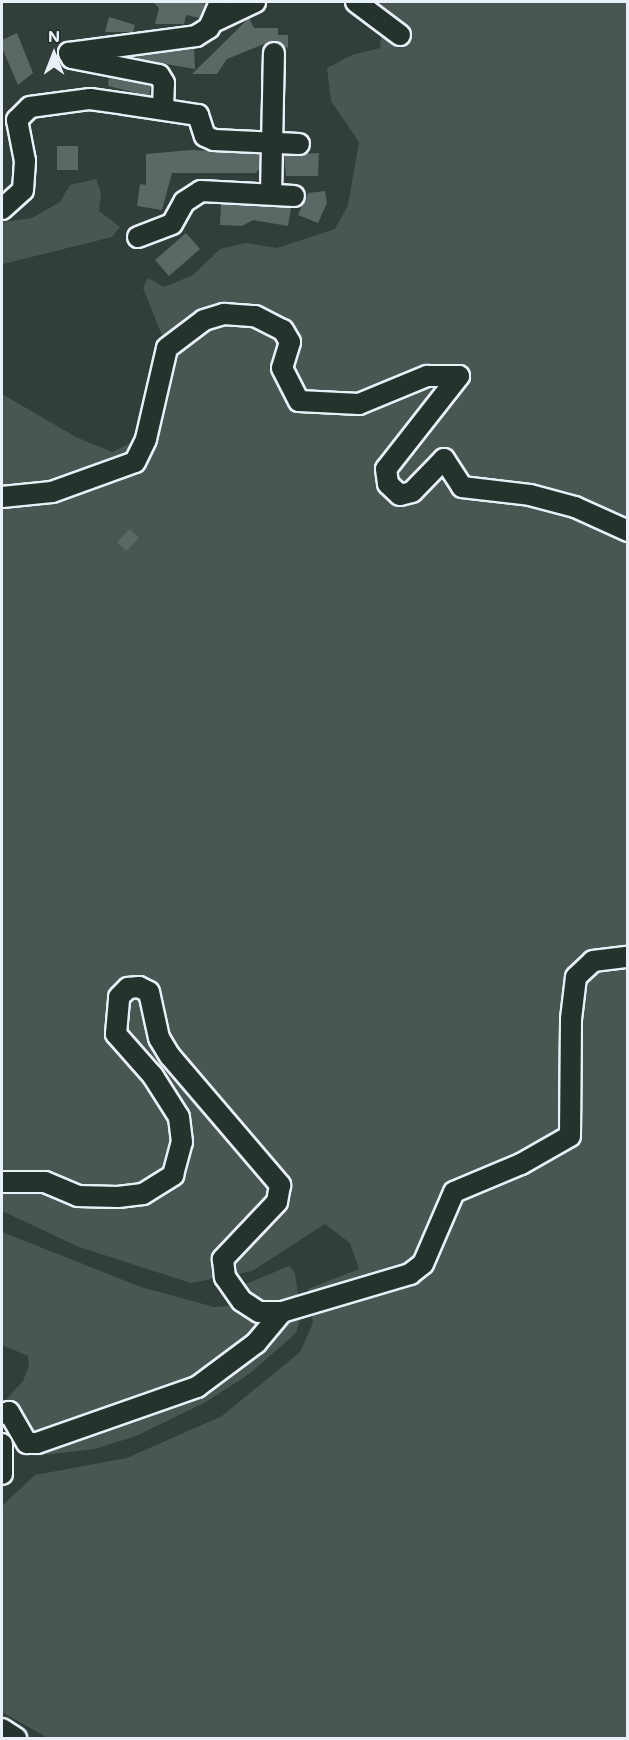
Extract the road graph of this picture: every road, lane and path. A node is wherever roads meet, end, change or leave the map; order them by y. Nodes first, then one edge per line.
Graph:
1 (220, 2) edge
2 (255, 2) edge
3 (356, 2) edge
4 (211, 23) junction
5 (400, 35) dead end
6 (274, 53) dead end
7 (163, 109) junction
8 (273, 143) junction
9 (299, 144) dead end
10 (271, 194) junction
11 (294, 196) dead end
12 (2, 209) edge
13 (138, 237) dead end
14 (2, 497) edge
15 (627, 531) edge
16 (627, 957) edge
17 (2, 1182) edge
18 (282, 1312) junction
19 (2, 1414) edge
20 (2, 1444) edge
21 (2, 1474) edge
22 (2, 1729) edge
23 (16, 1738) edge

1 - 4 street
2 - 4 street
3 - 5 street
4 - 7 street
6 - 8 street
7 - 8 street
7 - 12 street
8 - 9 street
8 - 10 street
10 - 11 street
10 - 13 street
14 - 15 street
16 - 18 street
17 - 18 street
18 - 19 street
20 - 21 street
22 - 23 street

